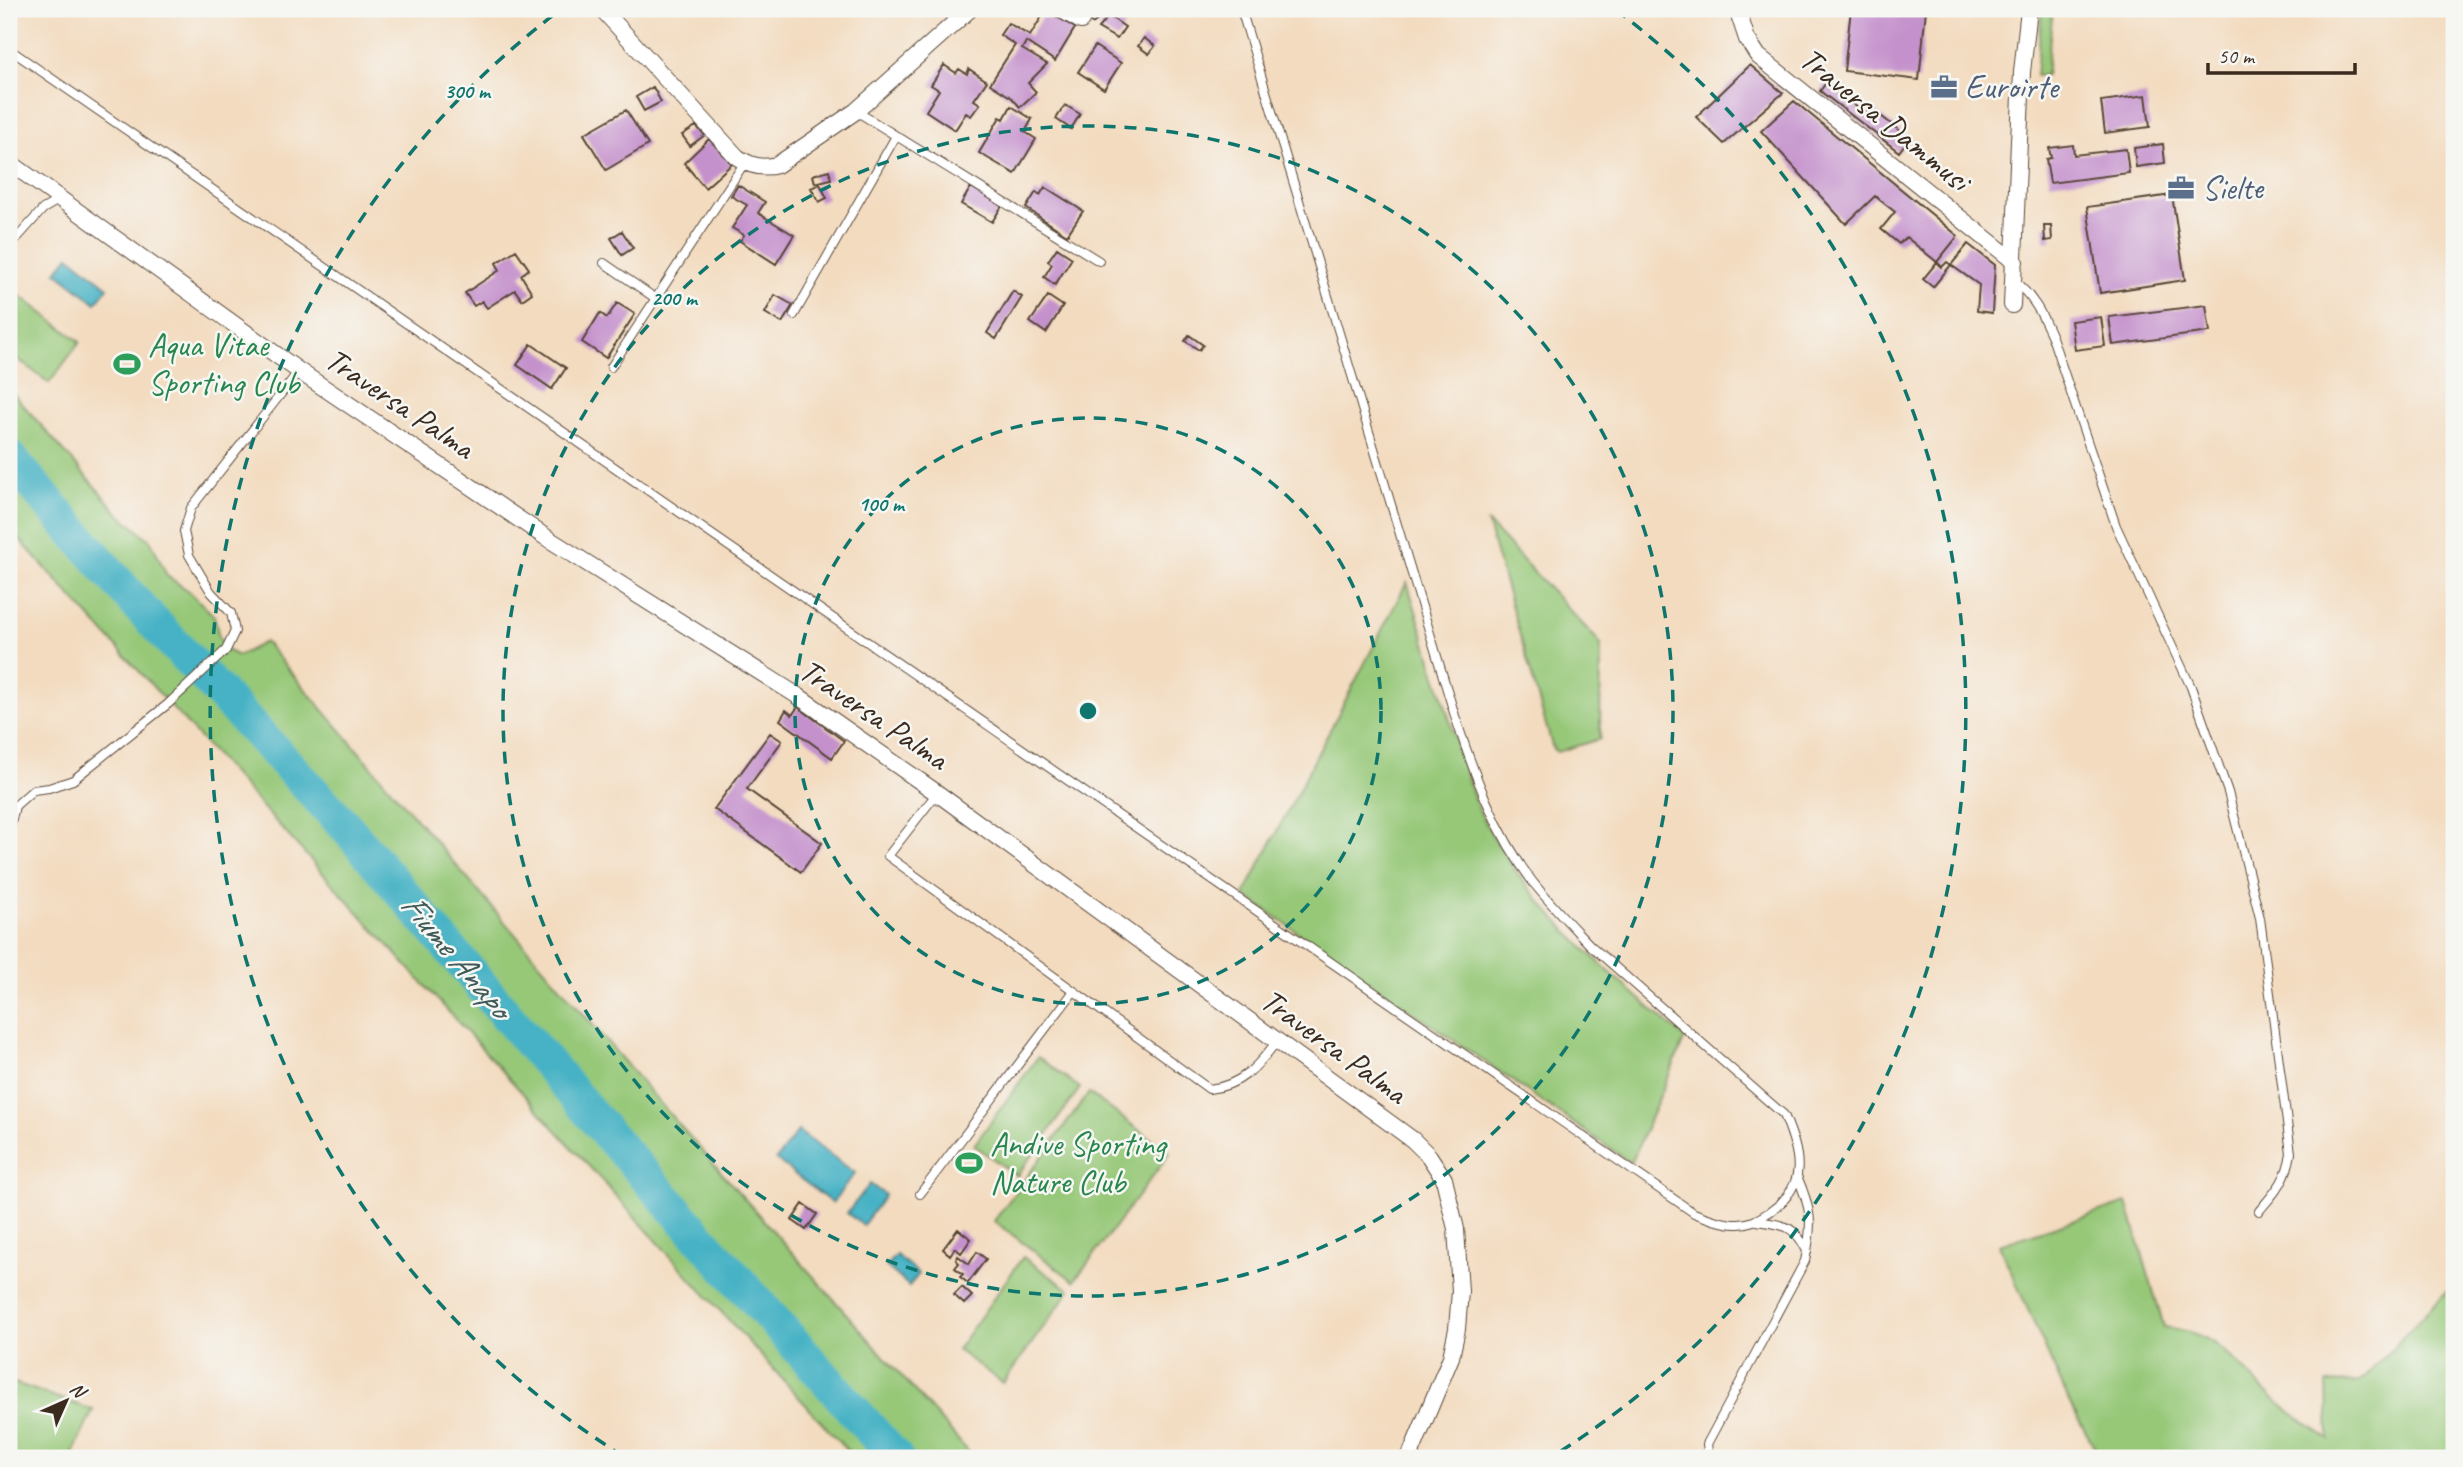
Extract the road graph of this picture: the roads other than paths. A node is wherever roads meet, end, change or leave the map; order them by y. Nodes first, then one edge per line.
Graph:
1 (602, 9) edge
2 (970, 9) edge
3 (1060, 9) edge
4 (1241, 9) edge
5 (1737, 9) edge
6 (2029, 9) edge
7 (1081, 21) dead end
8 (9, 49) edge
9 (856, 111) junction
10 (896, 136) junction
11 (9, 162) edge
12 (746, 162) junction
13 (60, 199) junction
14 (9, 247) edge
15 (1099, 261) dead end
16 (2015, 262) junction
17 (604, 263) dead end
18 (2014, 281) junction
19 (655, 299) junction
20 (2012, 305) dead end
21 (794, 315) dead end
22 (611, 367) dead end
23 (299, 371) junction
24 (937, 793) junction
25 (9, 831) edge
26 (1074, 991) junction
27 (1277, 1041) junction
28 (1797, 1176) junction
29 (920, 1194) dead end
30 (2259, 1211) dead end
31 (1756, 1221) junction
32 (1807, 1251) junction
33 (1409, 1458) edge
34 (1709, 1458) edge

1 - 12 street
2 - 9 street
3 - 7 street
4 - 28 lane
5 - 16 street, Traversa Dammusi
6 - 16 street
8 - 31 lane
9 - 10 lane
9 - 12 street
10 - 15 lane
10 - 21 lane
11 - 13 street, Traversa Palma
12 - 19 lane
13 - 14 lane
13 - 23 street, Traversa Palma
16 - 18 street
17 - 19 lane
18 - 20 street
18 - 30 lane
19 - 22 lane
23 - 24 street, Traversa Palma
23 - 25 lane
24 - 26 lane
24 - 27 street, Traversa Palma
26 - 27 lane
26 - 29 lane
27 - 33 street, Traversa Palma
28 - 31 lane
28 - 32 lane
31 - 32 lane
32 - 34 lane

